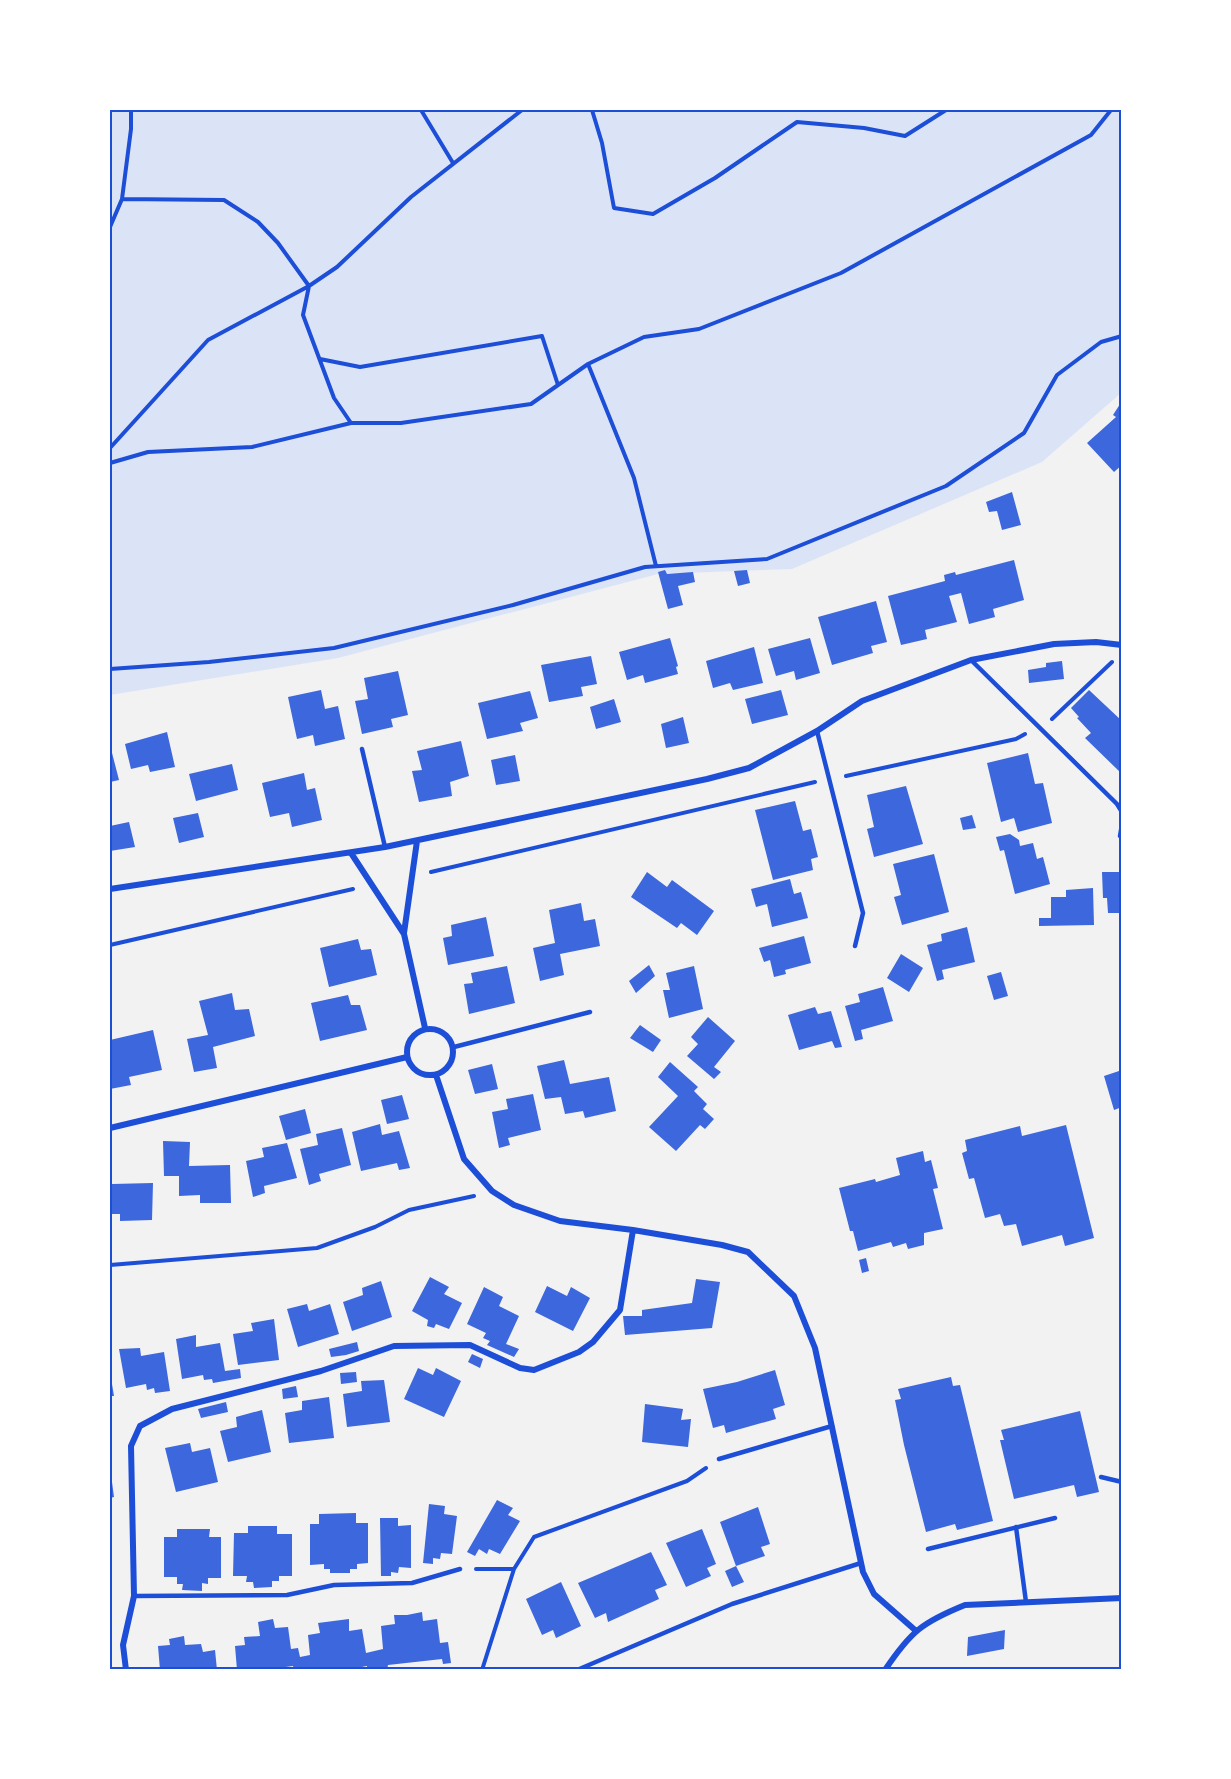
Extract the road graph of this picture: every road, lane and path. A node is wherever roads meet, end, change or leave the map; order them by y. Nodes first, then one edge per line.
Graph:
1 (131, 110) edge
2 (421, 110) edge
3 (522, 110) edge
4 (592, 110) edge
5 (946, 110) edge
6 (1111, 110) edge
7 (453, 163) junction
8 (122, 199) junction
9 (110, 227) edge
10 (309, 286) junction
11 (1122, 336) edge
12 (319, 358) junction
13 (588, 364) junction
14 (558, 386) junction
15 (351, 423) junction
16 (110, 448) edge
17 (110, 463) edge
18 (656, 566) junction
19 (1122, 645) edge
20 (971, 660) junction
21 (1114, 661) dead end
22 (110, 669) edge
23 (1040, 727) junction
24 (817, 731) junction
25 (362, 749) dead end
26 (829, 779) junction
27 (1122, 812) edge
28 (1122, 824) edge
29 (1120, 836) dead end
30 (417, 841) junction
31 (385, 848) junction
32 (351, 853) junction
33 (413, 876) junction
34 (373, 885) junction
35 (110, 889) edge
36 (404, 934) junction
37 (110, 945) edge
38 (855, 946) dead end
39 (590, 1012) dead end
40 (425, 1028) junction
41 (453, 1047) junction
42 (407, 1057) junction
43 (436, 1075) junction
44 (110, 1128) edge
45 (470, 1198) dead end
46 (633, 1230) junction
47 (110, 1265) edge
48 (832, 1426) junction
49 (719, 1459) joint
50 (1101, 1477) dead end
51 (1122, 1482) edge
52 (1055, 1518) dead end
53 (1016, 1527) junction
54 (928, 1549) dead end
55 (861, 1563) junction
56 (459, 1569) joint
57 (514, 1569) junction
58 (134, 1596) junction
59 (1122, 1598) edge
60 (1026, 1602) junction
61 (915, 1630) junction
62 (126, 1670) edge
63 (482, 1670) edge
64 (577, 1670) edge
65 (885, 1670) edge

1 - 8 path
2 - 7 path
3 - 7 path
4 - 5 path
6 - 13 path
7 - 10 path
8 - 9 path
8 - 10 path
10 - 12 path
10 - 16 path
11 - 18 path
12 - 14 path
12 - 15 path
13 - 14 path
13 - 18 path
14 - 15 path
15 - 17 path
18 - 22 path
19 - 20 street
20 - 23 lane
20 - 24 street
21 - 23 path
23 - 26 path
23 - 27 lane
24 - 26 lane
24 - 30 street
25 - 31 lane
26 - 33 path
26 - 38 lane
28 - 29 lane
30 - 31 street
30 - 33 street
31 - 32 street
32 - 34 street
32 - 35 street
33 - 36 street
34 - 36 street
34 - 37 path
36 - 40 street
39 - 41 lane
40 - 41 street
40 - 42 street
41 - 43 street
42 - 43 street
42 - 44 street
43 - 46 street
45 - 47 path
46 - 48 street
46 - 58 street
48 - 49 lane
48 - 55 street
49 - 57 path
50 - 51 lane
52 - 53 lane
53 - 54 lane
53 - 60 lane
55 - 61 street
55 - 64 lane
56 - 57 path
56 - 58 lane
57 - 63 path
58 - 62 street
59 - 60 street
60 - 61 street
61 - 65 street

